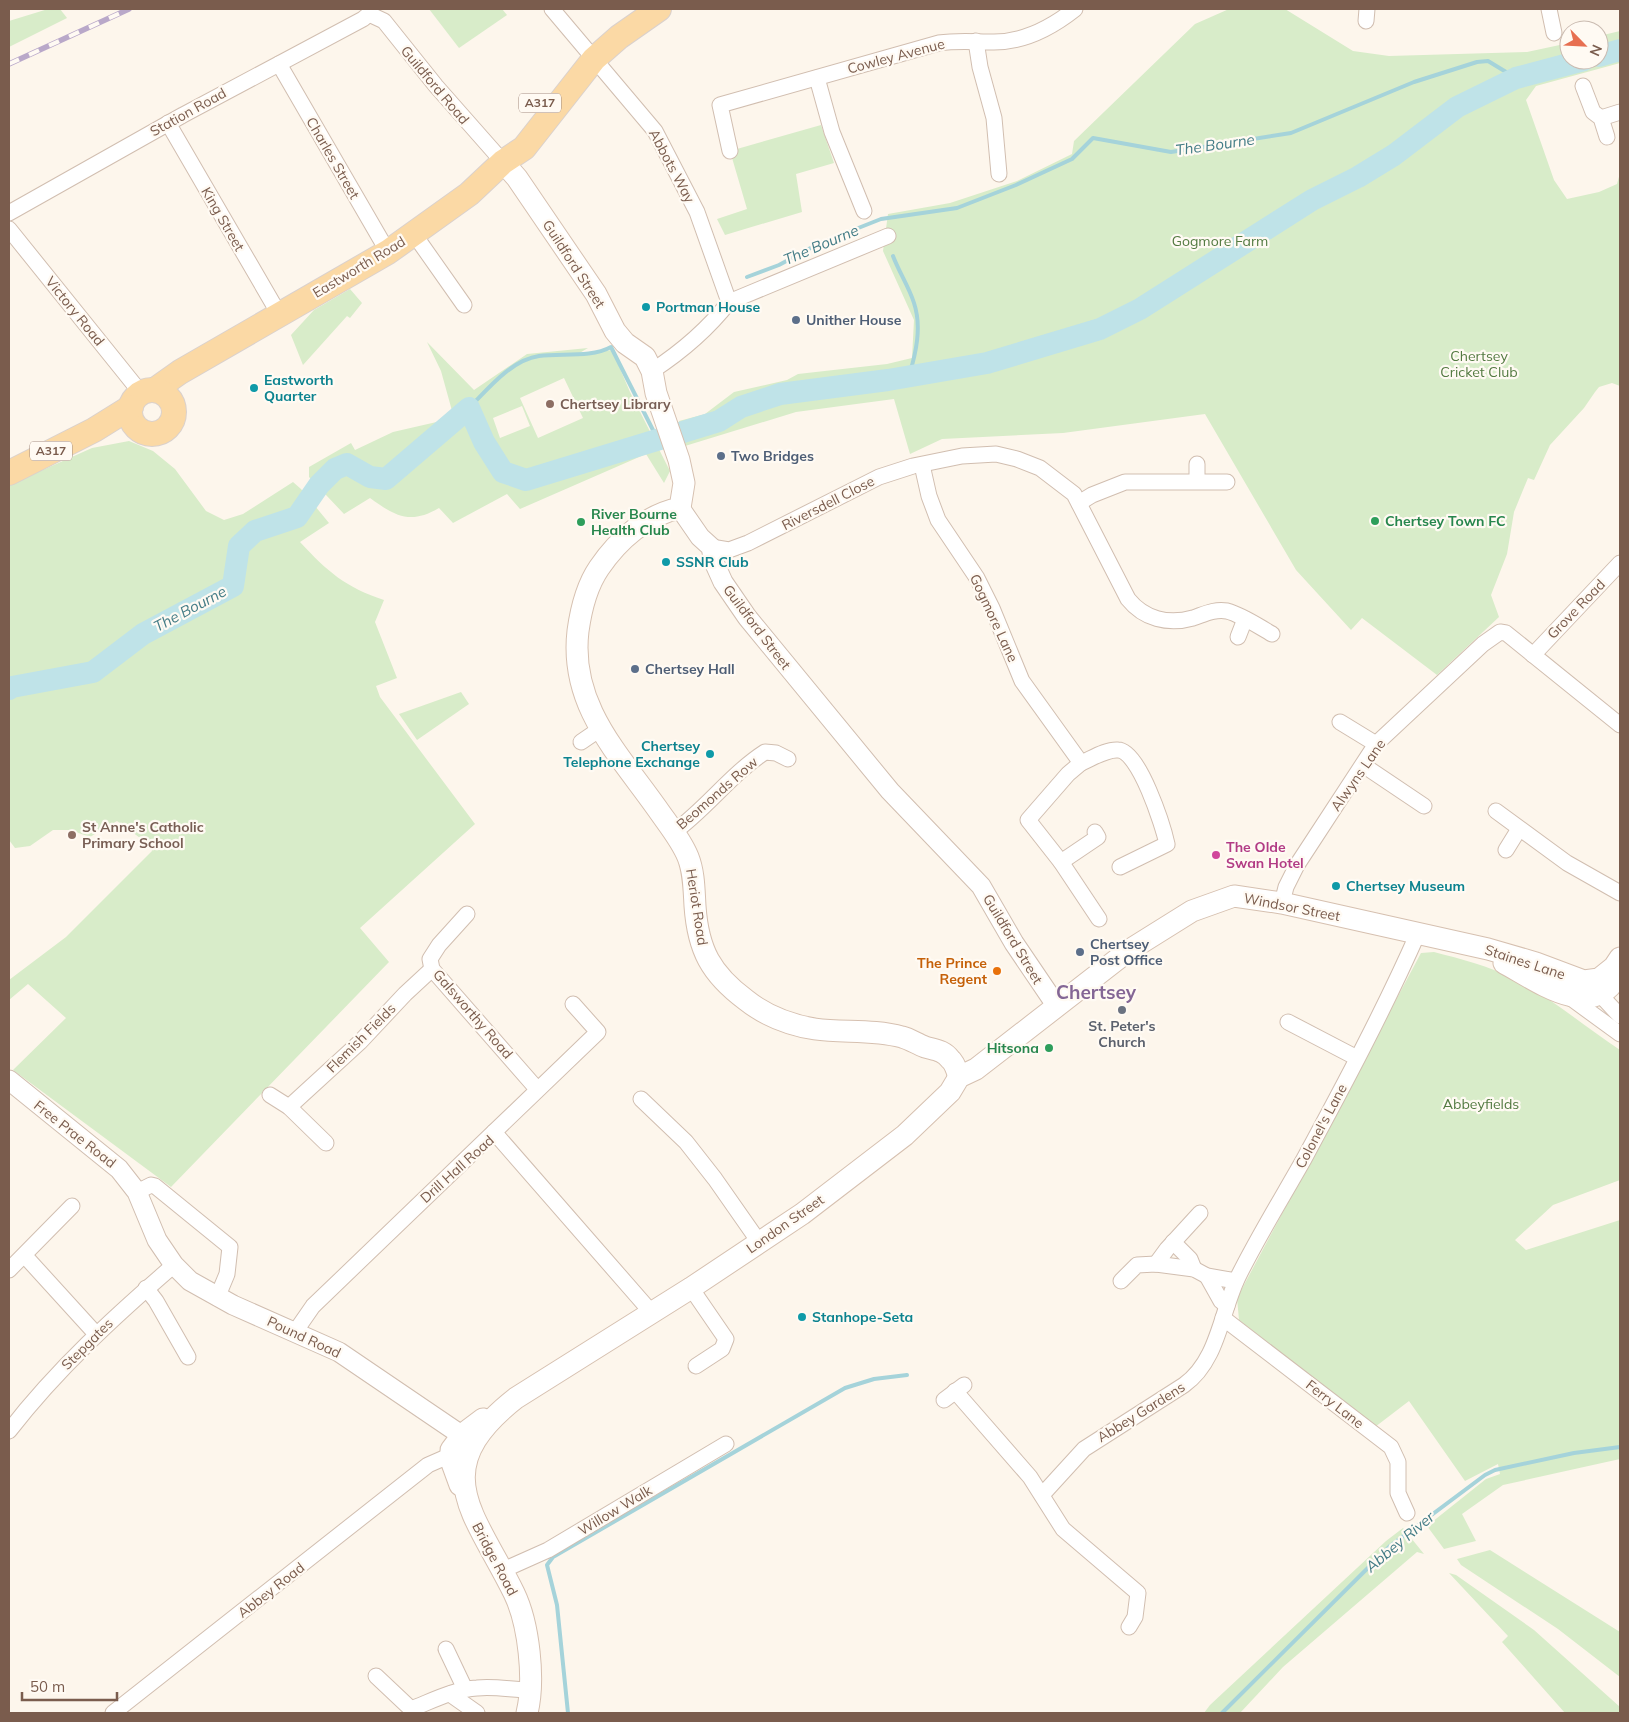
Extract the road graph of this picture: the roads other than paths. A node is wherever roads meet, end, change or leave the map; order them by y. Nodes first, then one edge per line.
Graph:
1 (552, 9) edge
2 (638, 9) edge
3 (659, 9) edge
4 (1075, 9) edge
5 (1549, 9) edge
6 (369, 11) edge
7 (1554, 33) dead end
8 (976, 41) junction
9 (589, 53) junction
10 (279, 64) junction
11 (817, 78) junction
12 (1583, 86) dead end
13 (1620, 112) edge
14 (1601, 118) junction
15 (168, 123) junction
16 (1607, 137) dead end
17 (730, 151) dead end
18 (504, 162) junction
19 (999, 174) dead end
20 (864, 211) dead end
21 (9, 213) edge
22 (9, 229) edge
23 (414, 234) junction
24 (888, 236) dead end
25 (388, 252) junction
26 (729, 302) junction
27 (464, 305) dead end
28 (279, 314) junction
29 (204, 358) junction
30 (652, 371) junction
31 (142, 397) junction
32 (174, 408) junction
33 (94, 430) junction
34 (140, 430) junction
35 (1197, 464) dead end
36 (922, 465) junction
37 (9, 473) edge
38 (1197, 480) junction
39 (1226, 482) dead end
40 (1079, 503) junction
41 (680, 508) junction
42 (711, 547) junction
43 (1620, 563) edge
44 (1245, 619) junction
45 (1272, 634) dead end
46 (1238, 637) dead end
47 (1532, 655) junction
48 (1340, 722) dead end
49 (1620, 724) edge
50 (600, 729) junction
51 (581, 742) dead end
52 (1376, 744) junction
53 (788, 759) dead end
54 (1081, 764) junction
55 (1363, 765) junction
56 (1424, 806) dead end
57 (1496, 811) dead end
58 (1519, 829) junction
59 (674, 832) junction
60 (1095, 832) dead end
61 (1506, 850) dead end
62 (1061, 862) junction
63 (1120, 867) dead end
64 (1620, 893) edge
65 (1282, 903) junction
66 (467, 914) dead end
67 (1099, 920) dead end
68 (1418, 933) junction
69 (1468, 945) junction
70 (1620, 958) edge
71 (1620, 968) edge
72 (432, 969) junction
73 (1592, 987) junction
74 (1568, 996) junction
75 (573, 1004) dead end
76 (1056, 1006) junction
77 (1620, 1016) edge
78 (1288, 1022) dead end
79 (1620, 1034) edge
80 (1357, 1058) junction
81 (959, 1077) junction
82 (9, 1080) edge
83 (537, 1089) junction
84 (270, 1095) dead end
85 (641, 1099) dead end
86 (289, 1107) junction
87 (494, 1132) junction
88 (326, 1142) dead end
89 (137, 1192) junction
90 (72, 1206) dead end
91 (1200, 1213) dead end
92 (759, 1242) junction
93 (1172, 1242) junction
94 (25, 1256) junction
95 (1156, 1264) junction
96 (174, 1265) junction
97 (9, 1270) edge
98 (1200, 1273) junction
99 (1121, 1281) dead end
100 (1236, 1281) junction
101 (146, 1288) junction
102 (691, 1288) junction
103 (217, 1298) junction
104 (1225, 1312) junction
105 (652, 1313) junction
106 (295, 1332) junction
107 (96, 1334) junction
108 (188, 1357) dead end
109 (696, 1366) dead end
110 (954, 1392) dead end
111 (9, 1431) edge
112 (726, 1444) dead end
113 (462, 1446) junction
114 (1042, 1495) junction
115 (1407, 1513) dead end
116 (502, 1571) junction
117 (1129, 1627) dead end
118 (446, 1650) dead end
119 (376, 1676) dead end
120 (465, 1689) junction
121 (531, 1690) junction
122 (450, 1694) junction
123 (113, 1713) edge
124 (477, 1713) edge
125 (528, 1713) edge

1 - 9 street, Abbots Way
2 - 9 main road, A317
3 - 9 main road, A317
4 - 8 street, Cowley Avenue
5 - 7 street
6 - 10 street, Station Road
6 - 18 street, Guildford Road
8 - 11 street, Cowley Avenue
8 - 19 street
9 - 18 main road, A317
9 - 26 street, Abbots Way
10 - 15 street, Station Road
10 - 25 street, Charles Street
11 - 17 street, Cowley Avenue
11 - 20 street
12 - 14 street
13 - 14 street
14 - 16 street
15 - 21 street, Station Road
15 - 28 street, King Street
18 - 23 main road, Eastworth Road / A317
18 - 30 main road, Guildford Street
22 - 31 street, Victory Road
23 - 25 main road, Eastworth Road / A317
23 - 27 street
24 - 26 street
25 - 28 main road, Eastworth Road / A317
26 - 30 street
28 - 29 main road, Eastworth Road / A317
29 - 31 main road, Eastworth Road / A317
29 - 32 main road, Eastworth Road / A317
30 - 41 main road, Guildford Street
31 - 32 main road
31 - 33 main road, Eastworth Road / A317
31 - 34 main road
32 - 34 main road, A317
33 - 34 main road, Eastworth Road / A317
33 - 37 main road, Eastworth Road / A317
35 - 38 street
36 - 40 street, Riversdell Close
36 - 42 street, Riversdell Close
36 - 54 street, Gogmore Lane
38 - 39 street
38 - 40 street
40 - 44 street, Riversdell Close
41 - 42 street, Guildford Street
41 - 50 main road, Heriot Road
42 - 76 street, Guildford Street
43 - 47 street, Grove Road
44 - 45 street, Riversdell Close
44 - 46 street
47 - 49 street
47 - 52 street, Alwyns Lane
48 - 52 street
50 - 51 street
50 - 59 main road, Heriot Road
52 - 55 street, Alwyns Lane
53 - 59 street, Beomonds Row
54 - 62 street
54 - 63 street
55 - 56 street
55 - 65 street, Alwyns Lane
57 - 58 street
58 - 61 street
58 - 64 street
59 - 81 main road, Heriot Road
60 - 62 street
62 - 67 street
65 - 68 main road, Windsor Street
65 - 76 main road, Windsor Street
66 - 72 street, Galsworthy Road
68 - 69 main road, Windsor Street
68 - 80 street, Colonel's Lane
69 - 73 main road, Staines Lane
69 - 74 main road, Staines Lane
70 - 73 main road
71 - 73 main road
72 - 83 street, Galsworthy Road
72 - 86 street, Flemish Fields
73 - 74 main road, Staines Lane
73 - 77 street, Staines Lane
74 - 79 street, Staines Lane
75 - 83 street
76 - 81 main road, London Street
78 - 80 street
80 - 100 street, Colonel's Lane
81 - 92 main road, London Street
82 - 89 street, Free Prae Road
83 - 87 street
84 - 86 street
85 - 92 street
86 - 88 street
87 - 105 street, Drill Hall Road
87 - 106 street, Drill Hall Road
89 - 96 street, Free Prae Road
89 - 103 street
90 - 94 street
91 - 93 street
92 - 102 main road, London Street
93 - 95 street
93 - 98 street, Ferry Lane
94 - 97 street
94 - 107 street
95 - 98 street
95 - 99 street
96 - 101 street, Stepgates
96 - 103 street, Pound Road
98 - 100 street
98 - 104 street, Ferry Lane
100 - 104 street, Colonel's Lane
101 - 107 street, Stepgates
101 - 108 street
102 - 105 main road, London Street
102 - 109 street
103 - 106 street, Pound Road
104 - 114 street, Abbey Gardens
104 - 115 street, Ferry Lane
105 - 113 main road, London Street
106 - 113 street, Pound Road
107 - 111 street, Stepgates
110 - 114 street
112 - 116 street, Willow Walk
113 - 116 main road, Bridge Road
113 - 123 street, Abbey Road
114 - 117 street
116 - 121 main road, Bridge Road
118 - 120 street
119 - 122 street
120 - 121 street
120 - 122 street
121 - 125 main road, Bridge Road
122 - 124 street

